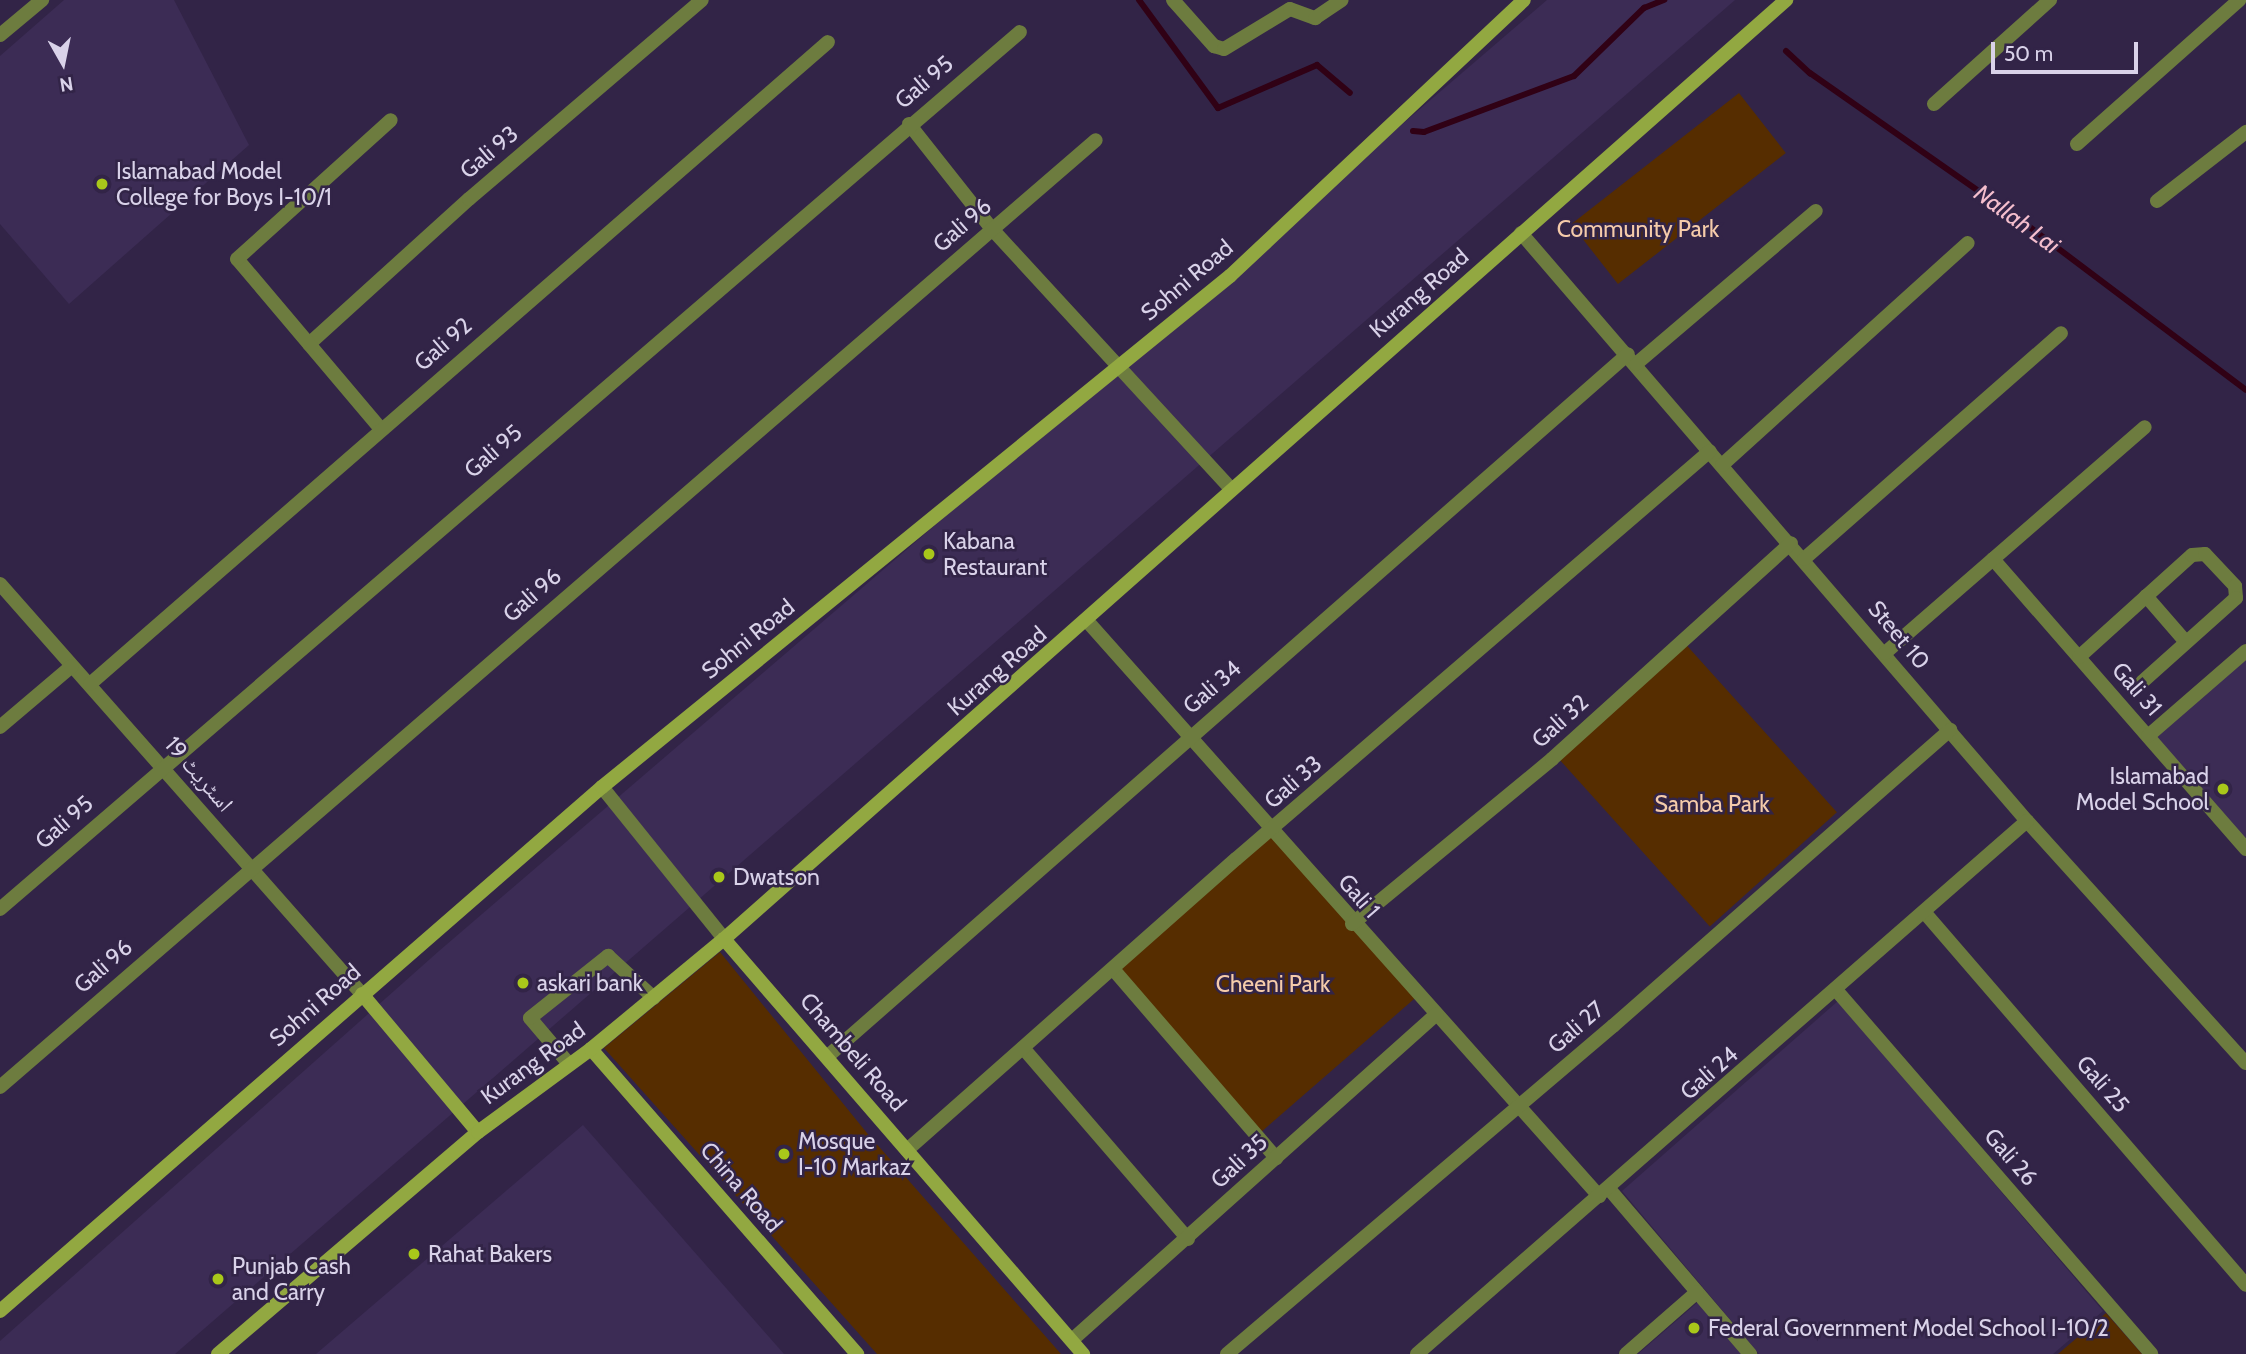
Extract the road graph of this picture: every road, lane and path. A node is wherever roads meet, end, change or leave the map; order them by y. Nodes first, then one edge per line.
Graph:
1 (42, 0) edge
2 (702, 0) edge
3 (1173, 0) edge
4 (1342, 0) edge
5 (1524, 0) edge
6 (1786, 0) edge
7 (2050, 0) edge
8 (2239, 0) edge
9 (1020, 32) dead end
10 (0, 35) edge
11 (828, 42) dead end
12 (1934, 104) dead end
13 (391, 120) dead end
14 (909, 124) junction
15 (2246, 132) edge
16 (1096, 139) dead end
17 (2077, 144) dead end
18 (2157, 201) dead end
19 (1816, 211) dead end
20 (992, 229) junction
21 (1521, 233) junction
22 (1968, 243) dead end
23 (2061, 333) dead end
24 (309, 344) junction
25 (1632, 359) junction
26 (1120, 365) junction
27 (2145, 427) dead end
28 (380, 429) junction
29 (1710, 451) junction
30 (1722, 465) junction
31 (1231, 489) junction
32 (1791, 543) junction
33 (1804, 559) junction
34 (1993, 559) junction
35 (0, 584) edge
36 (2146, 596) junction
37 (1088, 622) junction
38 (2186, 642) junction
39 (2246, 651) edge
40 (1885, 653) junction
41 (2078, 657) junction
42 (72, 666) junction
43 (2142, 682) dead end
44 (90, 684) junction
45 (0, 727) edge
46 (1950, 730) junction
47 (1191, 735) junction
48 (2148, 736) junction
49 (162, 766) junction
50 (602, 788) junction
51 (2027, 821) junction
52 (1273, 830) junction
53 (2246, 849) edge
54 (250, 867) junction
55 (0, 909) edge
56 (1925, 913) junction
57 (1352, 924) junction
58 (724, 939) junction
59 (1114, 969) junction
60 (1838, 990) junction
61 (362, 994) junction
62 (654, 998) junction
63 (1437, 1014) junction
64 (591, 1049) junction
65 (1024, 1049) junction
66 (828, 1056) junction
67 (2244, 1056) edge
68 (569, 1063) junction
69 (0, 1087) edge
70 (1520, 1105) junction
71 (478, 1132) junction
72 (908, 1150) junction
73 (1276, 1158) junction
74 (1605, 1193) junction
75 (1188, 1239) junction
76 (2246, 1284) edge
77 (1697, 1292) junction
78 (0, 1311) edge
79 (1072, 1340) junction
80 (218, 1354) edge
81 (857, 1354) edge
82 (1083, 1354) edge
83 (1227, 1354) edge
84 (1417, 1354) edge
85 (1626, 1354) edge
86 (1750, 1354) edge
87 (2151, 1354) edge

1 - 10 street
2 - 24 street, Gali 93
3 - 4 street
5 - 26 street, Sohni Road
6 - 21 street, Kurang Road
7 - 12 street
8 - 17 street
9 - 14 street, Gali 95
11 - 28 street, Gali 92
13 - 24 street
14 - 20 street
14 - 49 street, Gali 95
15 - 18 street
16 - 20 street, Gali 96
19 - 25 street, Gali 34
20 - 26 street
20 - 54 street, Gali 96
21 - 25 street, Steet 10
21 - 31 street, Kurang Road
22 - 30 street
23 - 33 street
24 - 28 street
25 - 29 street, Steet 10
25 - 47 street, Gali 34
26 - 31 street
26 - 50 street, Sohni Road
27 - 34 street
28 - 44 street, Gali 92
29 - 30 street, Steet 10
29 - 52 street, Gali 33
30 - 32 street, Steet 10
31 - 37 street, Kurang Road
32 - 33 street, Steet 10
32 - 57 street, Gali 32
33 - 40 street, Steet 10
34 - 40 street
34 - 41 street, Gali 31
35 - 42 street, اسٹریٹ 19
36 - 38 street
36 - 38 street
36 - 41 street
37 - 47 street, Gali 1
37 - 58 street, Kurang Road
38 - 43 street
39 - 48 street
40 - 46 street, Steet 10
41 - 48 street, Gali 31
42 - 44 street, اسٹریٹ 19
42 - 45 street
44 - 49 street, اسٹریٹ 19
46 - 51 street, Steet 10
46 - 70 street, Gali 27
47 - 52 street, Gali 1
47 - 66 street, Gali 34
48 - 53 street, Gali 31
49 - 54 street, اسٹریٹ 19
49 - 55 street, Gali 95
50 - 58 street
50 - 61 street, Sohni Road
51 - 56 street, Gali 24
51 - 67 street, Steet 10
52 - 57 street, Gali 1
52 - 59 street, Gali 33
54 - 61 street, اسٹریٹ 19
54 - 69 street, Gali 96
56 - 60 street, Gali 24
56 - 76 street, Gali 25
57 - 63 street, Gali 1
58 - 62 street, Kurang Road
58 - 66 street, Chambeli Road
59 - 65 street, Gali 33
59 - 73 street
60 - 74 street, Gali 24
60 - 87 street, Gali 26
61 - 71 street
61 - 78 street, Sohni Road
62 - 64 street, Kurang Road
62 - 68 street
63 - 70 street, Gali 1
63 - 73 street, Gali 35
64 - 68 street, Kurang Road
64 - 81 street, China Road
65 - 72 street, Gali 33
65 - 75 street
66 - 72 street, Chambeli Road
68 - 71 street, Kurang Road
70 - 74 street, Gali 1
70 - 83 street, Gali 27
71 - 80 street, Kurang Road
72 - 79 street, Chambeli Road
73 - 75 street, Gali 35
74 - 77 street, Gali 1
74 - 84 street, Gali 24
75 - 79 street, Gali 35
77 - 85 street
77 - 86 street, Gali 1
79 - 82 street, Chambeli Road

